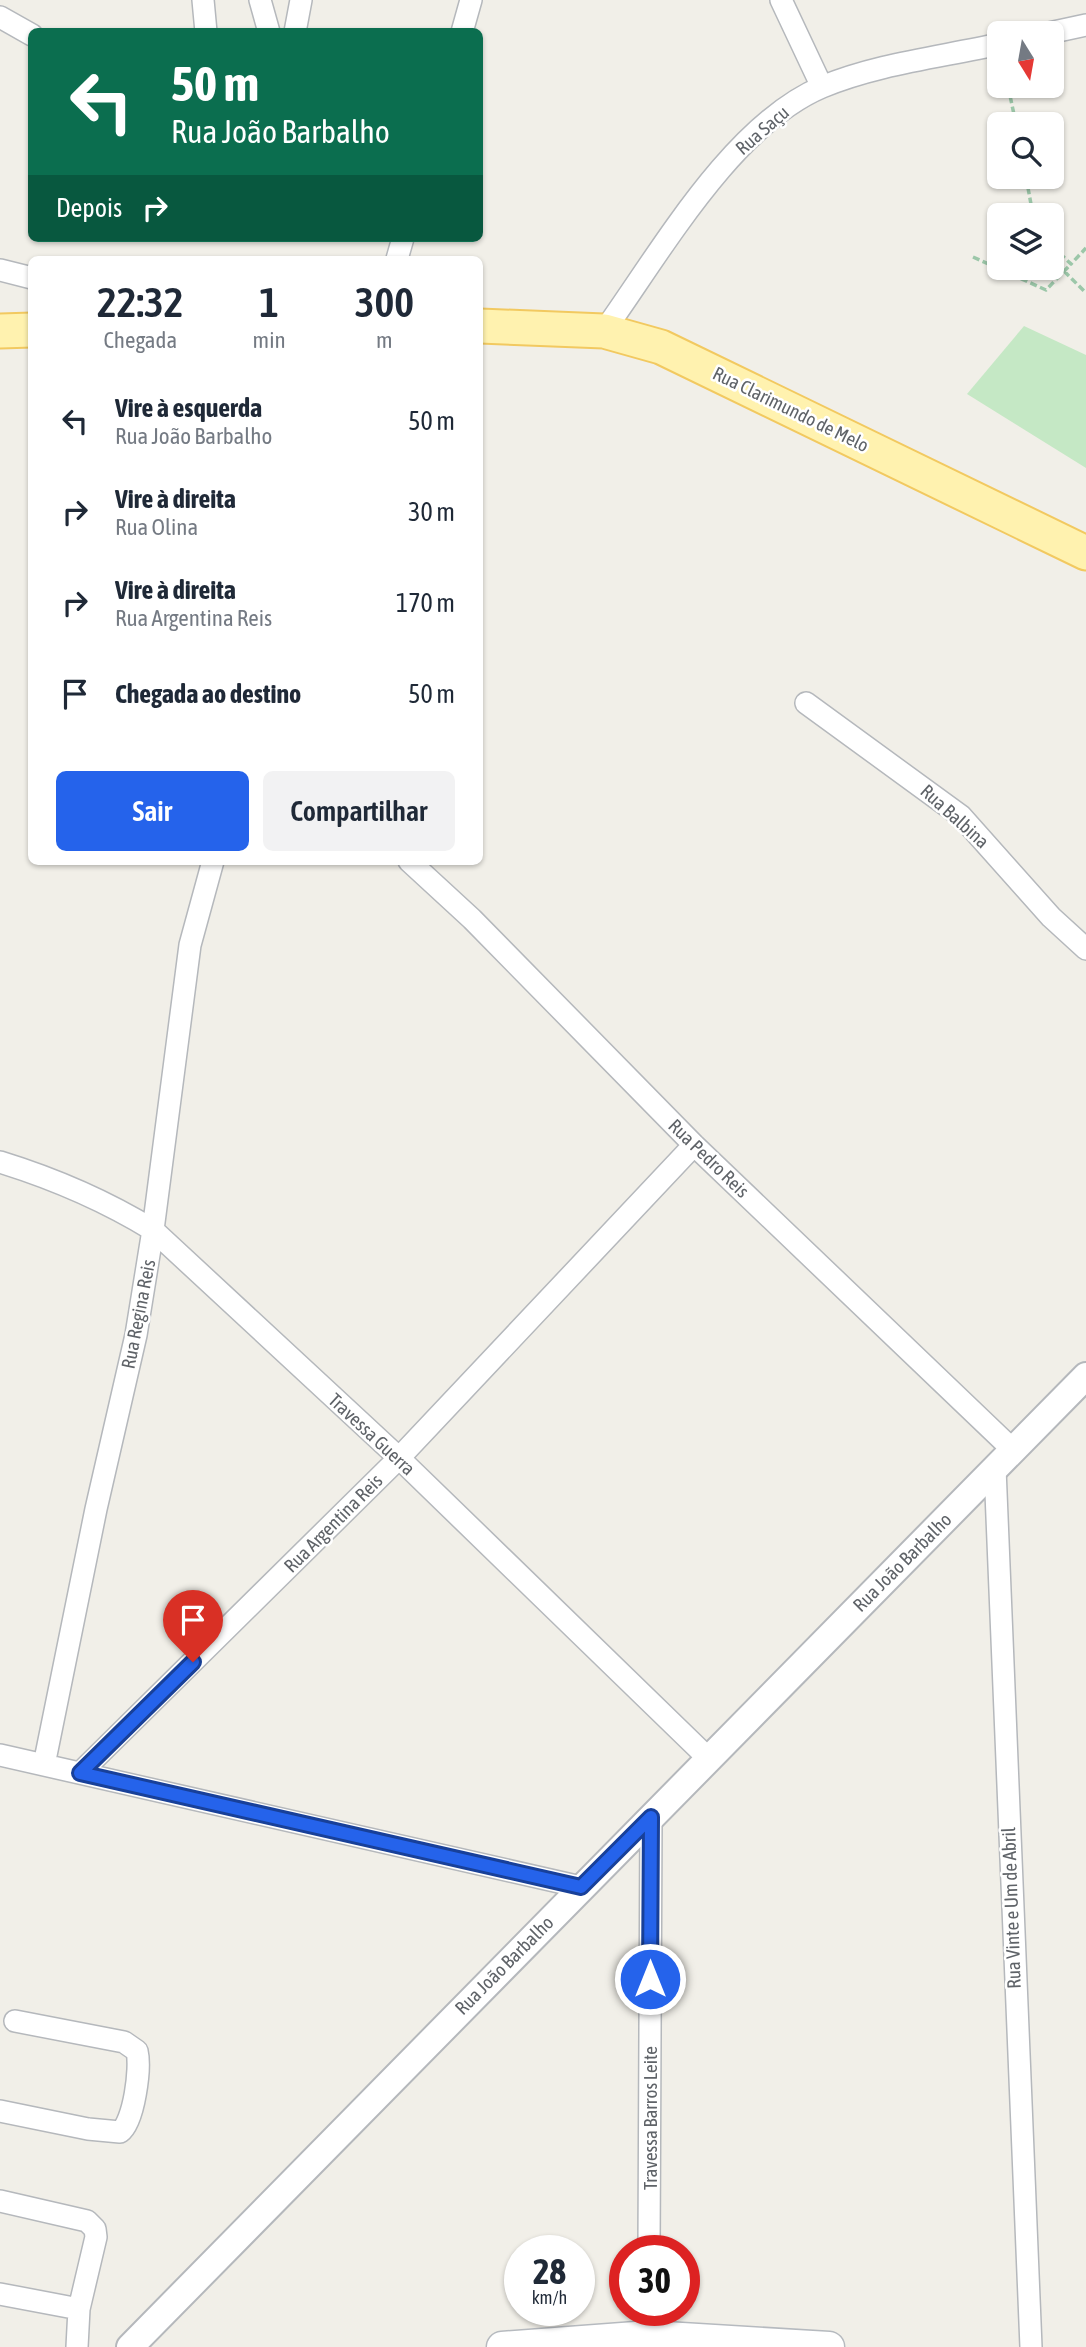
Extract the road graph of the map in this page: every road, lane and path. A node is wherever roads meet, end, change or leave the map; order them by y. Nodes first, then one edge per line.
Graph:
1 (204, 0) edge
2 (260, 0) edge
3 (301, 0) edge
4 (471, 0) edge
5 (781, 0) edge
6 (0, 17) edge
7 (1086, 25) edge
8 (206, 28) edge
9 (268, 28) edge
10 (296, 28) edge
11 (463, 28) edge
12 (1064, 30) edge
13 (28, 33) edge
14 (987, 47) edge
15 (822, 87) junction
16 (1086, 248) edge
17 (973, 257) dead end
18 (1064, 257) edge
19 (987, 263) edge
20 (1071, 264) junction
21 (0, 270) edge
22 (1064, 271) joint
23 (28, 277) edge
24 (1024, 280) edge
25 (1055, 280) edge
26 (1086, 293) edge
27 (483, 326) edge
28 (28, 330) edge
29 (0, 331) edge
30 (604, 331) junction
31 (1086, 553) edge
32 (806, 703) dead end
33 (212, 865) edge
34 (413, 865) edge
35 (1086, 949) edge
36 (694, 1145) junction
37 (0, 1162) edge
38 (153, 1230) junction
39 (1086, 1376) edge
40 (399, 1458) junction
41 (1004, 1459) junction
42 (0, 1755) edge
43 (708, 1758) junction
44 (44, 1765) junction
45 (80, 1773) junction
46 (651, 1817) junction
47 (581, 1887) junction
48 (15, 2021) dead end
49 (0, 2111) edge
50 (0, 2201) edge
51 (649, 2235) edge
52 (0, 2294) edge
53 (79, 2309) junction
54 (631, 2326) edge
55 (672, 2326) edge
56 (77, 2347) edge
57 (130, 2347) edge
58 (502, 2347) edge
59 (829, 2347) edge
60 (1031, 2347) edge

1 - 8 street
2 - 9 street
3 - 10 street
4 - 11 street
5 - 15 street
6 - 13 street
7 - 12 street
14 - 15 street, Rua Saçu
15 - 30 street, Rua Saçu
16 - 20 path
17 - 19 path
18 - 20 path
20 - 22 path
21 - 23 street
22 - 26 path
24 - 25 path
27 - 30 main road, Rua Clarimundo de Melo
28 - 29 main road
30 - 31 main road, Rua Clarimundo de Melo
32 - 35 street, Rua Balbina
33 - 38 street, Rua Regina Reis
34 - 36 street, Rua Pedro Reis
36 - 40 street, Rua Argentina Reis
36 - 41 street, Rua Pedro Reis
37 - 38 street, Travessa Guerra
38 - 40 street, Travessa Guerra
38 - 44 street, Rua Regina Reis
39 - 41 street, Rua João Barbalho
40 - 43 street, Travessa Guerra
40 - 45 street, Rua Argentina Reis
41 - 43 street, Rua João Barbalho
41 - 60 street, Rua Vinte e Um de Abril
42 - 44 street
43 - 46 street, Rua João Barbalho
44 - 45 street
45 - 47 street
46 - 47 street, Rua João Barbalho
46 - 51 street, Travessa Barros Leite
47 - 57 street, Rua João Barbalho
48 - 49 street
50 - 53 street
52 - 53 street
53 - 56 street
54 - 58 main road
55 - 59 main road

